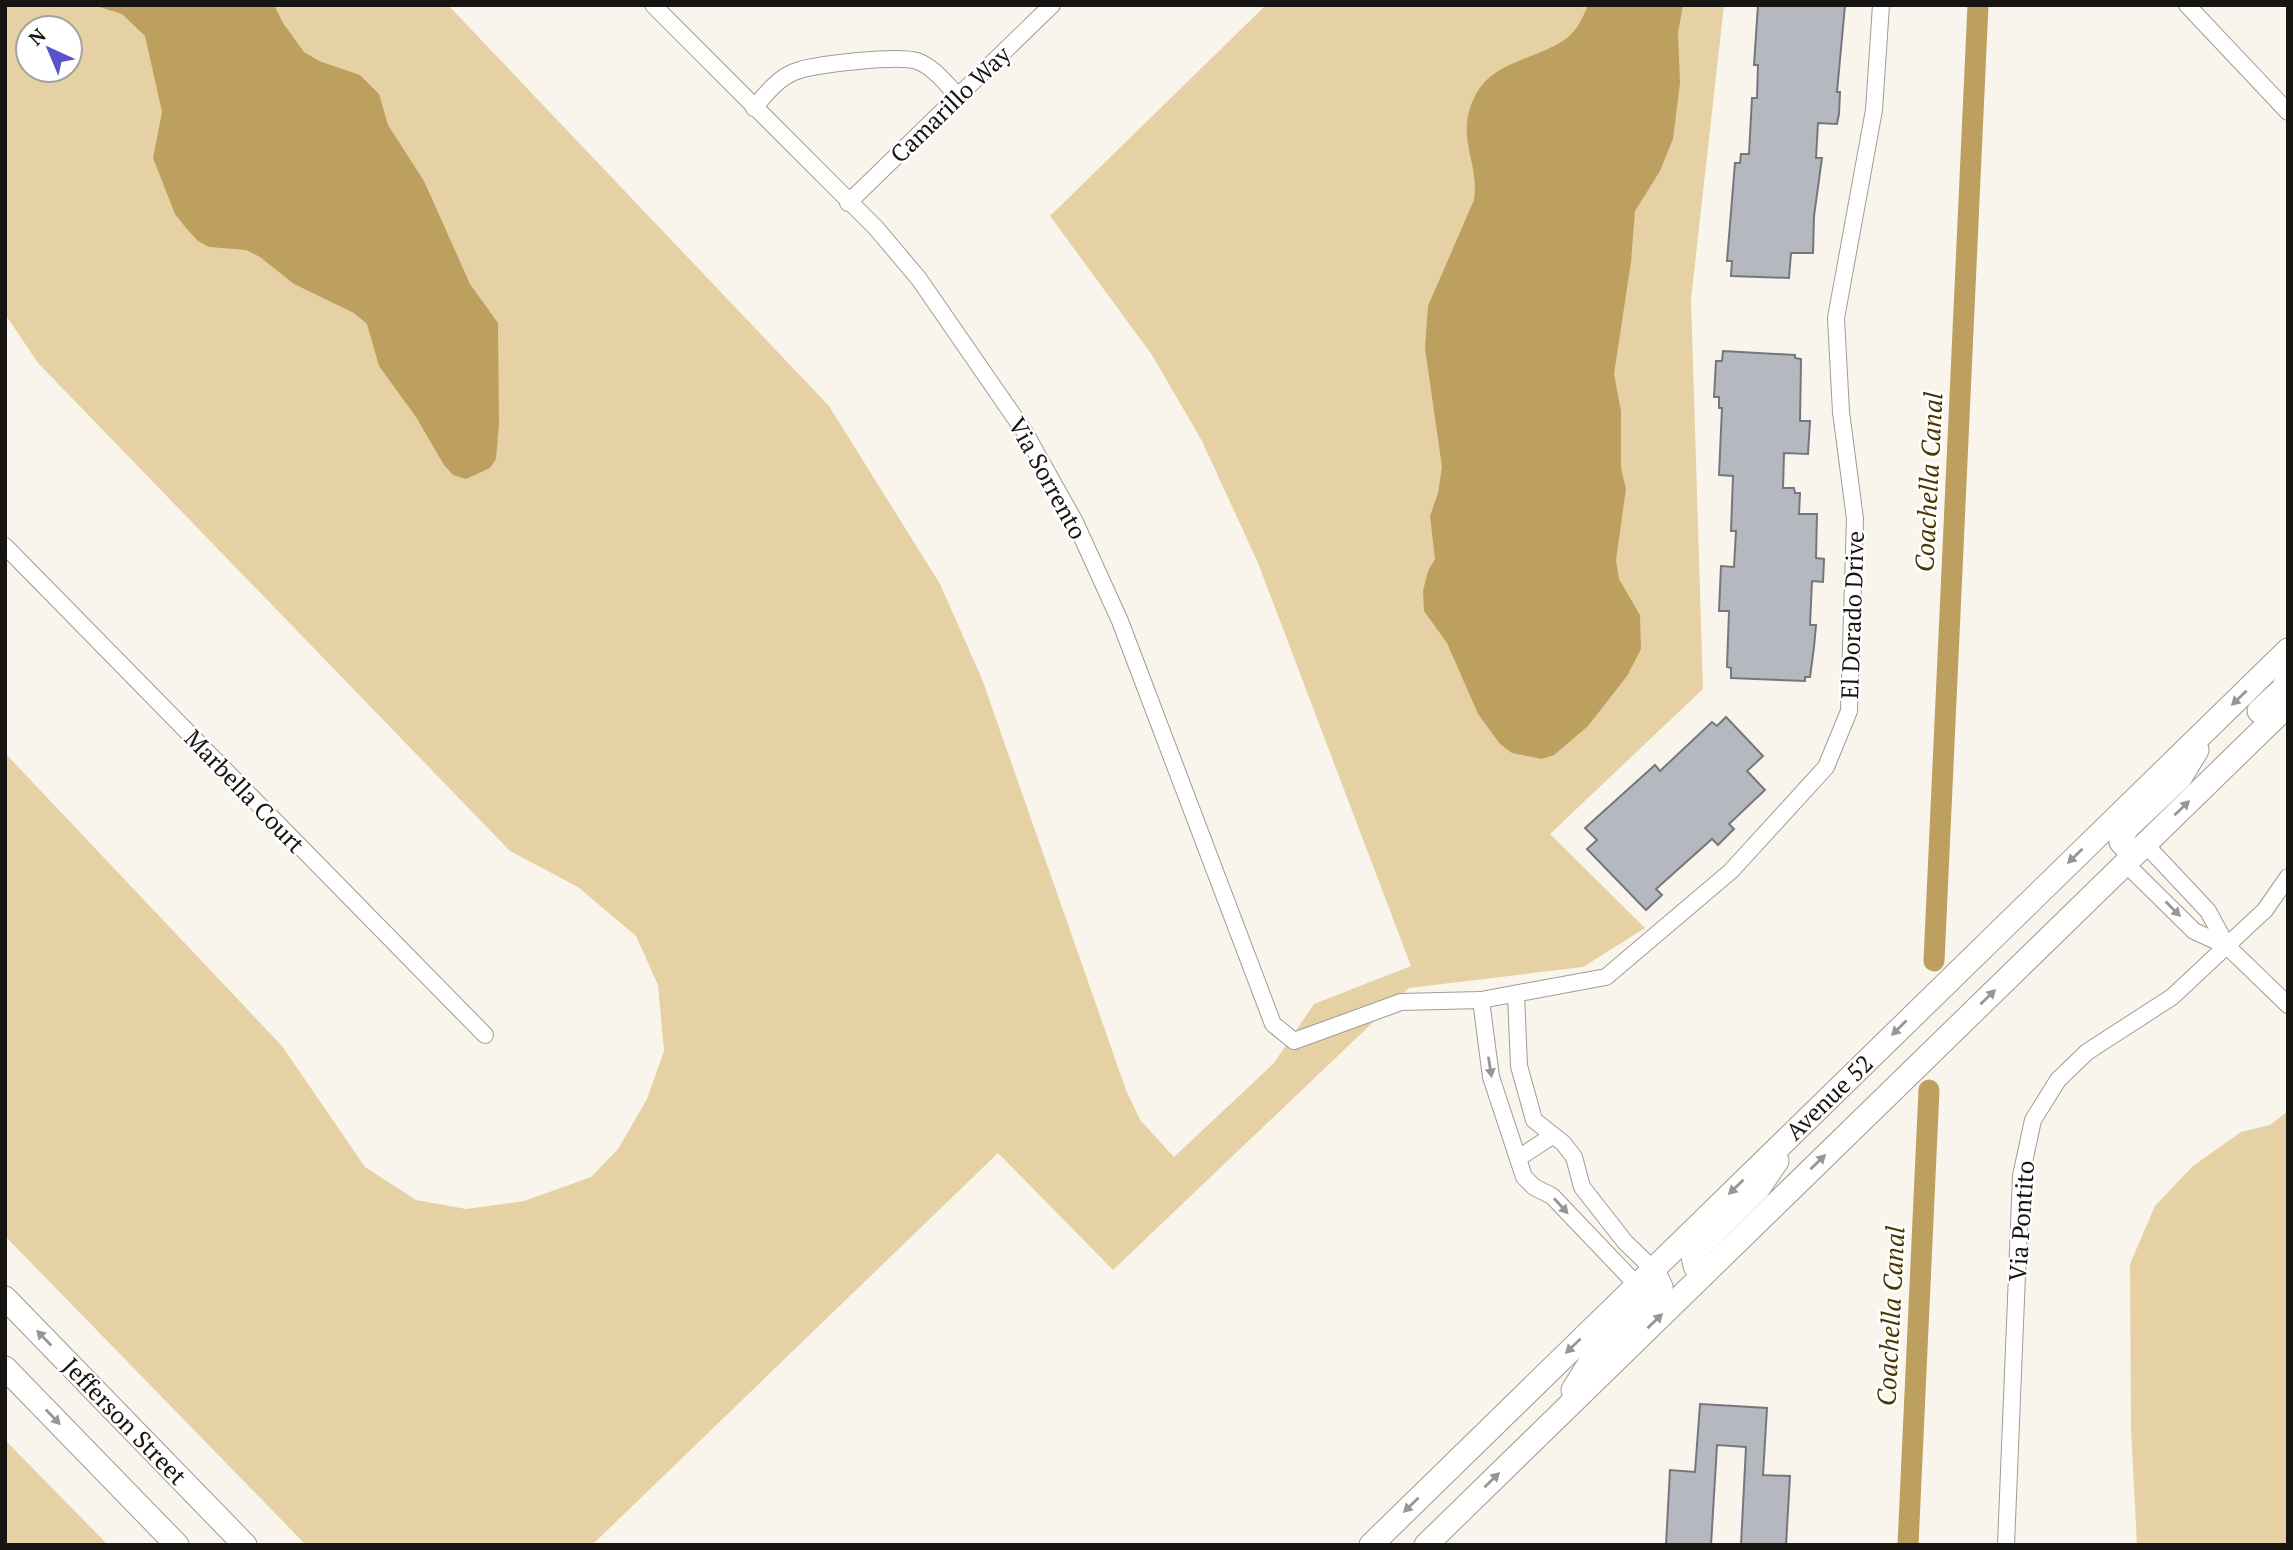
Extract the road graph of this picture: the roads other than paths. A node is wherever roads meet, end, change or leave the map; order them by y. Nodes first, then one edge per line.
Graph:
1 (653, 5) edge
2 (1052, 5) edge
3 (1881, 5) edge
4 (2188, 5) edge
5 (958, 96) junction
6 (754, 108) junction
7 (2288, 112) edge
8 (848, 203) junction
9 (5, 546) edge
10 (2287, 654) edge
11 (2288, 679) edge
12 (2288, 705) edge
13 (2215, 721) junction
14 (2206, 784) junction
15 (2135, 854) junction
16 (2288, 877) edge
17 (2227, 946) junction
18 (1516, 995) junction
19 (1480, 1000) junction
20 (2288, 1005) edge
21 (485, 1035) dead end
22 (1294, 1041) joint
23 (1804, 1121) junction
24 (1552, 1136) junction
25 (1520, 1157) junction
26 (1652, 1268) junction
27 (1703, 1275) junction
28 (1636, 1284) junction
29 (5, 1298) edge
30 (5, 1368) edge
31 (1557, 1416) junction
32 (177, 1545) edge
33 (245, 1545) edge
34 (1370, 1545) edge
35 (1426, 1545) edge
36 (2007, 1545) edge

1 - 6 street, Via Sorrento
2 - 5 street, Camarillo Way
3 - 18 street, El Dorado Drive
4 - 7 street
5 - 6 street
5 - 8 street, Camarillo Way
6 - 8 street, Via Sorrento
8 - 22 street, Via Sorrento
9 - 21 street, Marbella Court
10 -> 13 main road, Avenue 52
11 - 14 main road
12 - 14 main road, Avenue 52
13 - 15 main road
13 -> 23 main road, Avenue 52
15 -> 14 main road, Avenue 52
15 - 17 street
15 -> 17 street
27 -> 15 main road, Avenue 52
16 - 17 street, Via Pontito
17 - 20 street
17 - 36 street, Via Pontito
18 - 19 street, El Dorado Drive
18 - 24 street
19 - 22 street, El Dorado Drive
19 -> 25 street
23 -> 26 main road, Avenue 52
23 - 27 main road
24 - 25 street
24 - 26 street
25 -> 28 street
26 - 28 main road, Avenue 52
26 - 31 main road
31 -> 27 main road, Avenue 52
28 -> 34 main road, Avenue 52
33 -> 29 main road, Jefferson Street
30 -> 32 main road, Jefferson Street
35 -> 31 main road, Avenue 52

